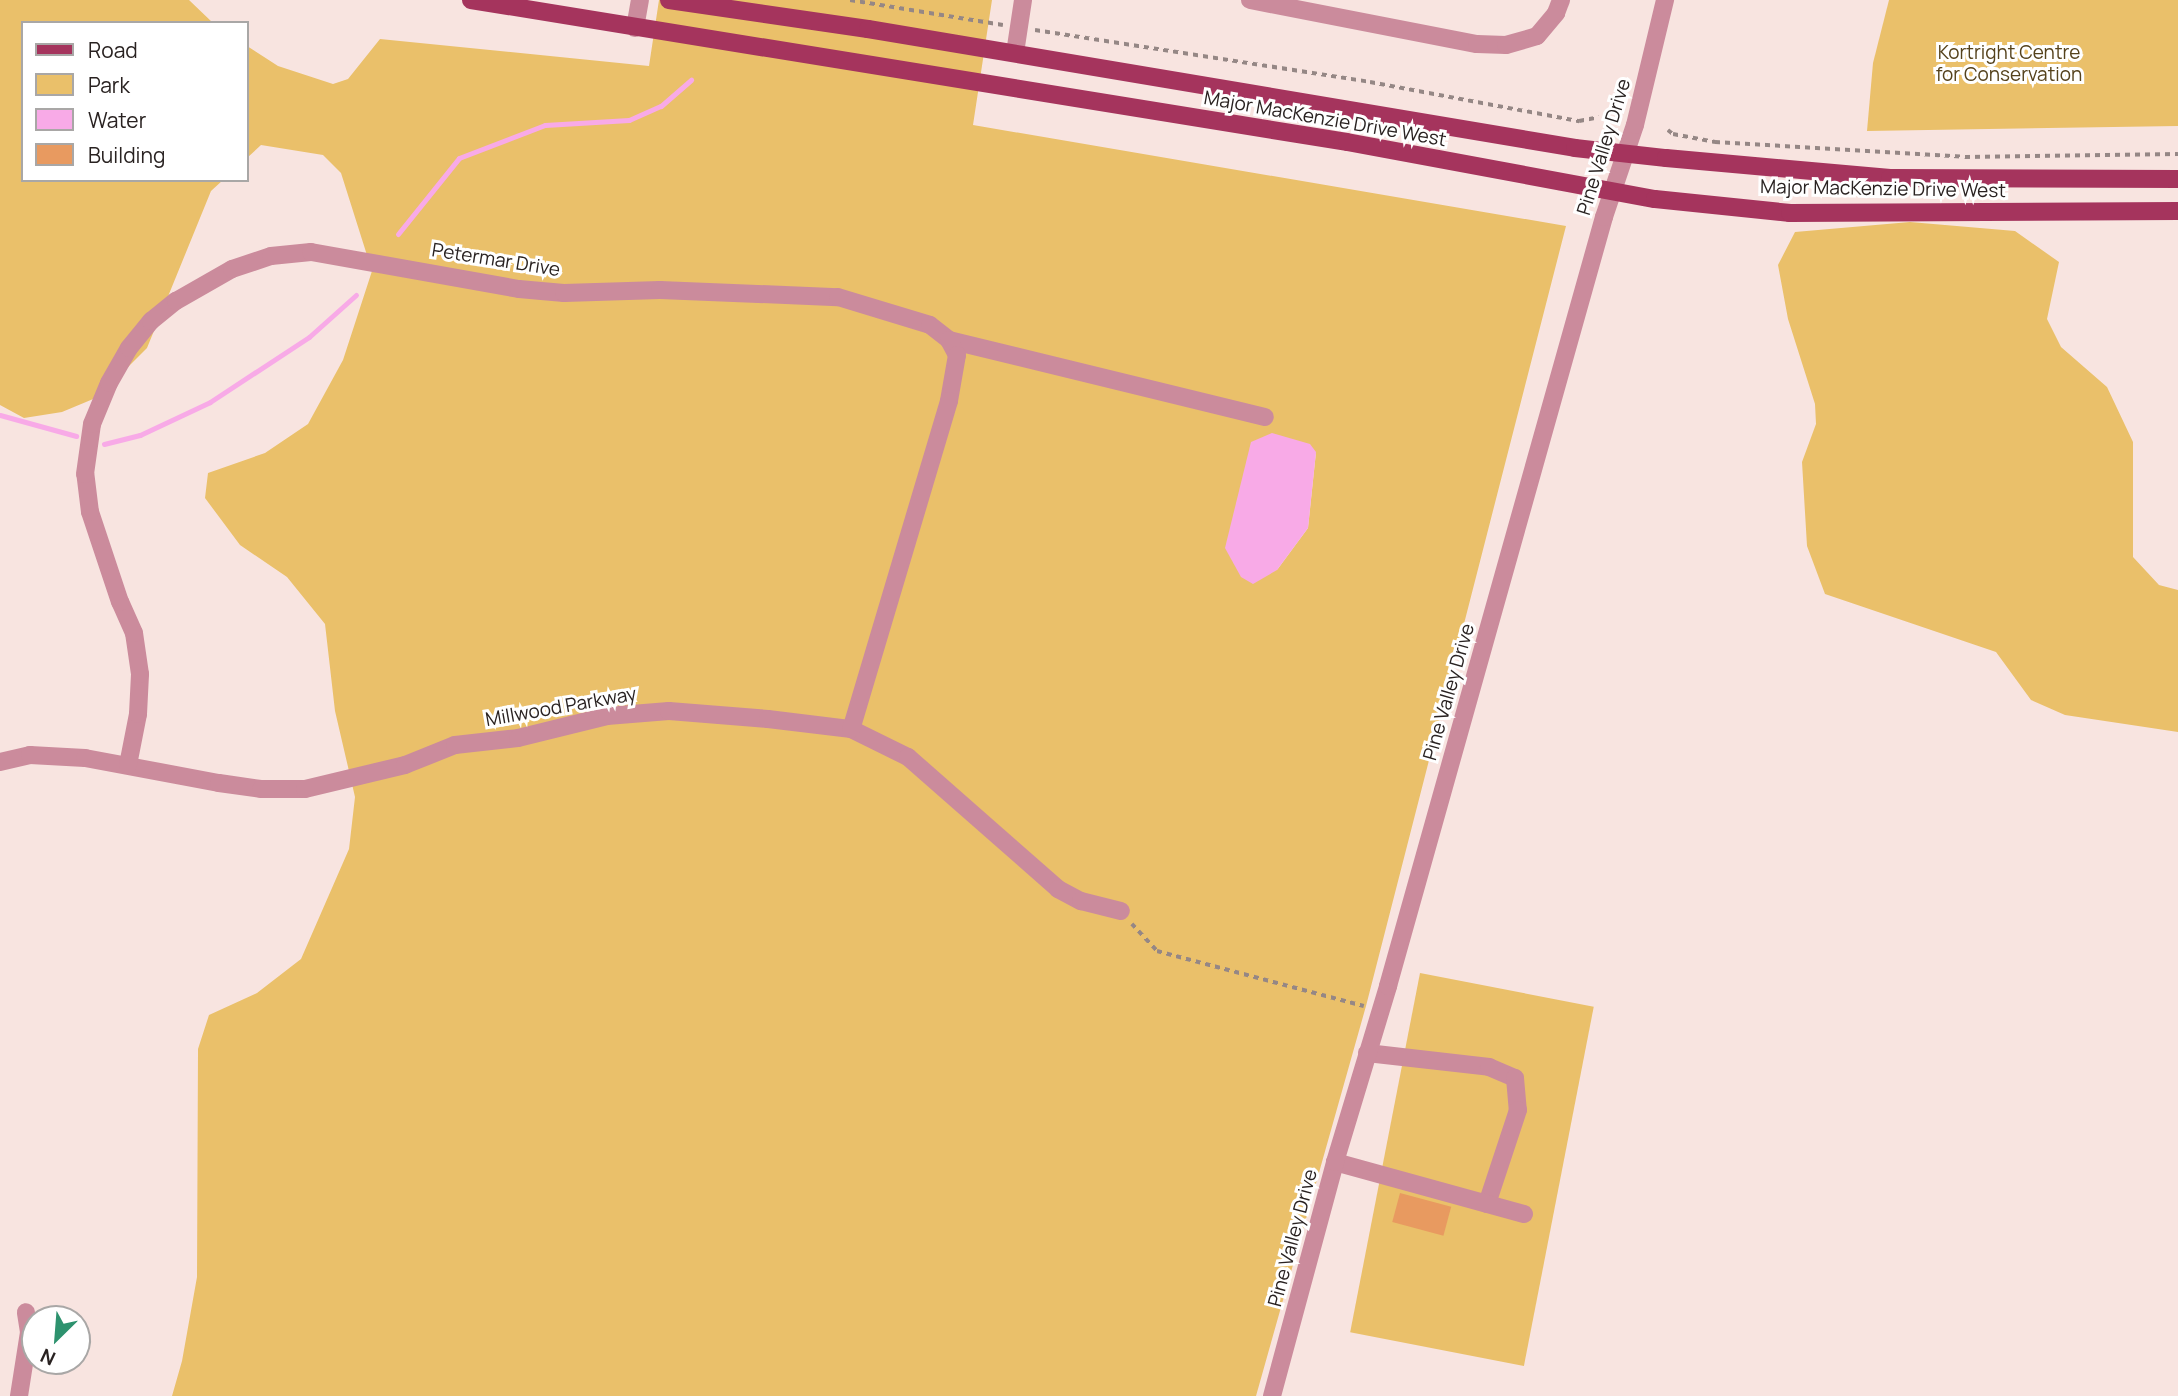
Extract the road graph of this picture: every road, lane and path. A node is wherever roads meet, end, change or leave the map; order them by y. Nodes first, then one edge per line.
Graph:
1 (471, 0) edge
2 (640, 0) edge
3 (669, 0) edge
4 (850, 0) edge
5 (1023, 0) edge
6 (1250, 0) edge
7 (1561, 0) edge
8 (1665, 0) edge
9 (1019, 27) junction
10 (635, 28) junction
11 (1015, 53) junction
12 (1599, 117) dead end
13 (1668, 130) dead end
14 (1623, 153) junction
15 (2178, 154) edge
16 (2178, 179) edge
17 (1611, 192) junction
18 (2178, 211) edge
19 (950, 340) junction
20 (1265, 417) dead end
21 (851, 729) junction
22 (0, 762) edge
23 (128, 765) junction
24 (1121, 911) joint
25 (1380, 1010) junction
26 (1367, 1053) junction
27 (1335, 1163) junction
28 (1488, 1204) junction
29 (1524, 1214) dead end
30 (22, 1375) edge
31 (19, 1396) edge
32 (1272, 1396) edge

1 - 10 main road, Major MacKenzie Drive West
2 - 10 street
3 - 11 main road, Major MacKenzie Drive West
4 - 9 path
5 - 9 street
6 - 7 street
8 - 14 street, Pine Valley Drive
9 - 11 street
9 - 12 path
10 - 17 main road, Major MacKenzie Drive West
11 - 14 main road, Major MacKenzie Drive West
13 - 15 path
14 - 16 main road, Major MacKenzie Drive West
14 - 17 street, Pine Valley Drive
17 - 18 main road, Major MacKenzie Drive West
17 - 25 street, Pine Valley Drive
19 - 20 street, Petermar Drive
19 - 21 street
19 - 23 street, Petermar Drive
21 - 23 street, Millwood Parkway
21 - 24 street, Millwood Parkway
22 - 23 street, Millwood Parkway
24 - 25 path
25 - 26 street, Pine Valley Drive
26 - 27 street, Pine Valley Drive
26 - 28 street
27 - 28 street
27 - 32 street, Pine Valley Drive
28 - 29 street
30 - 31 street

